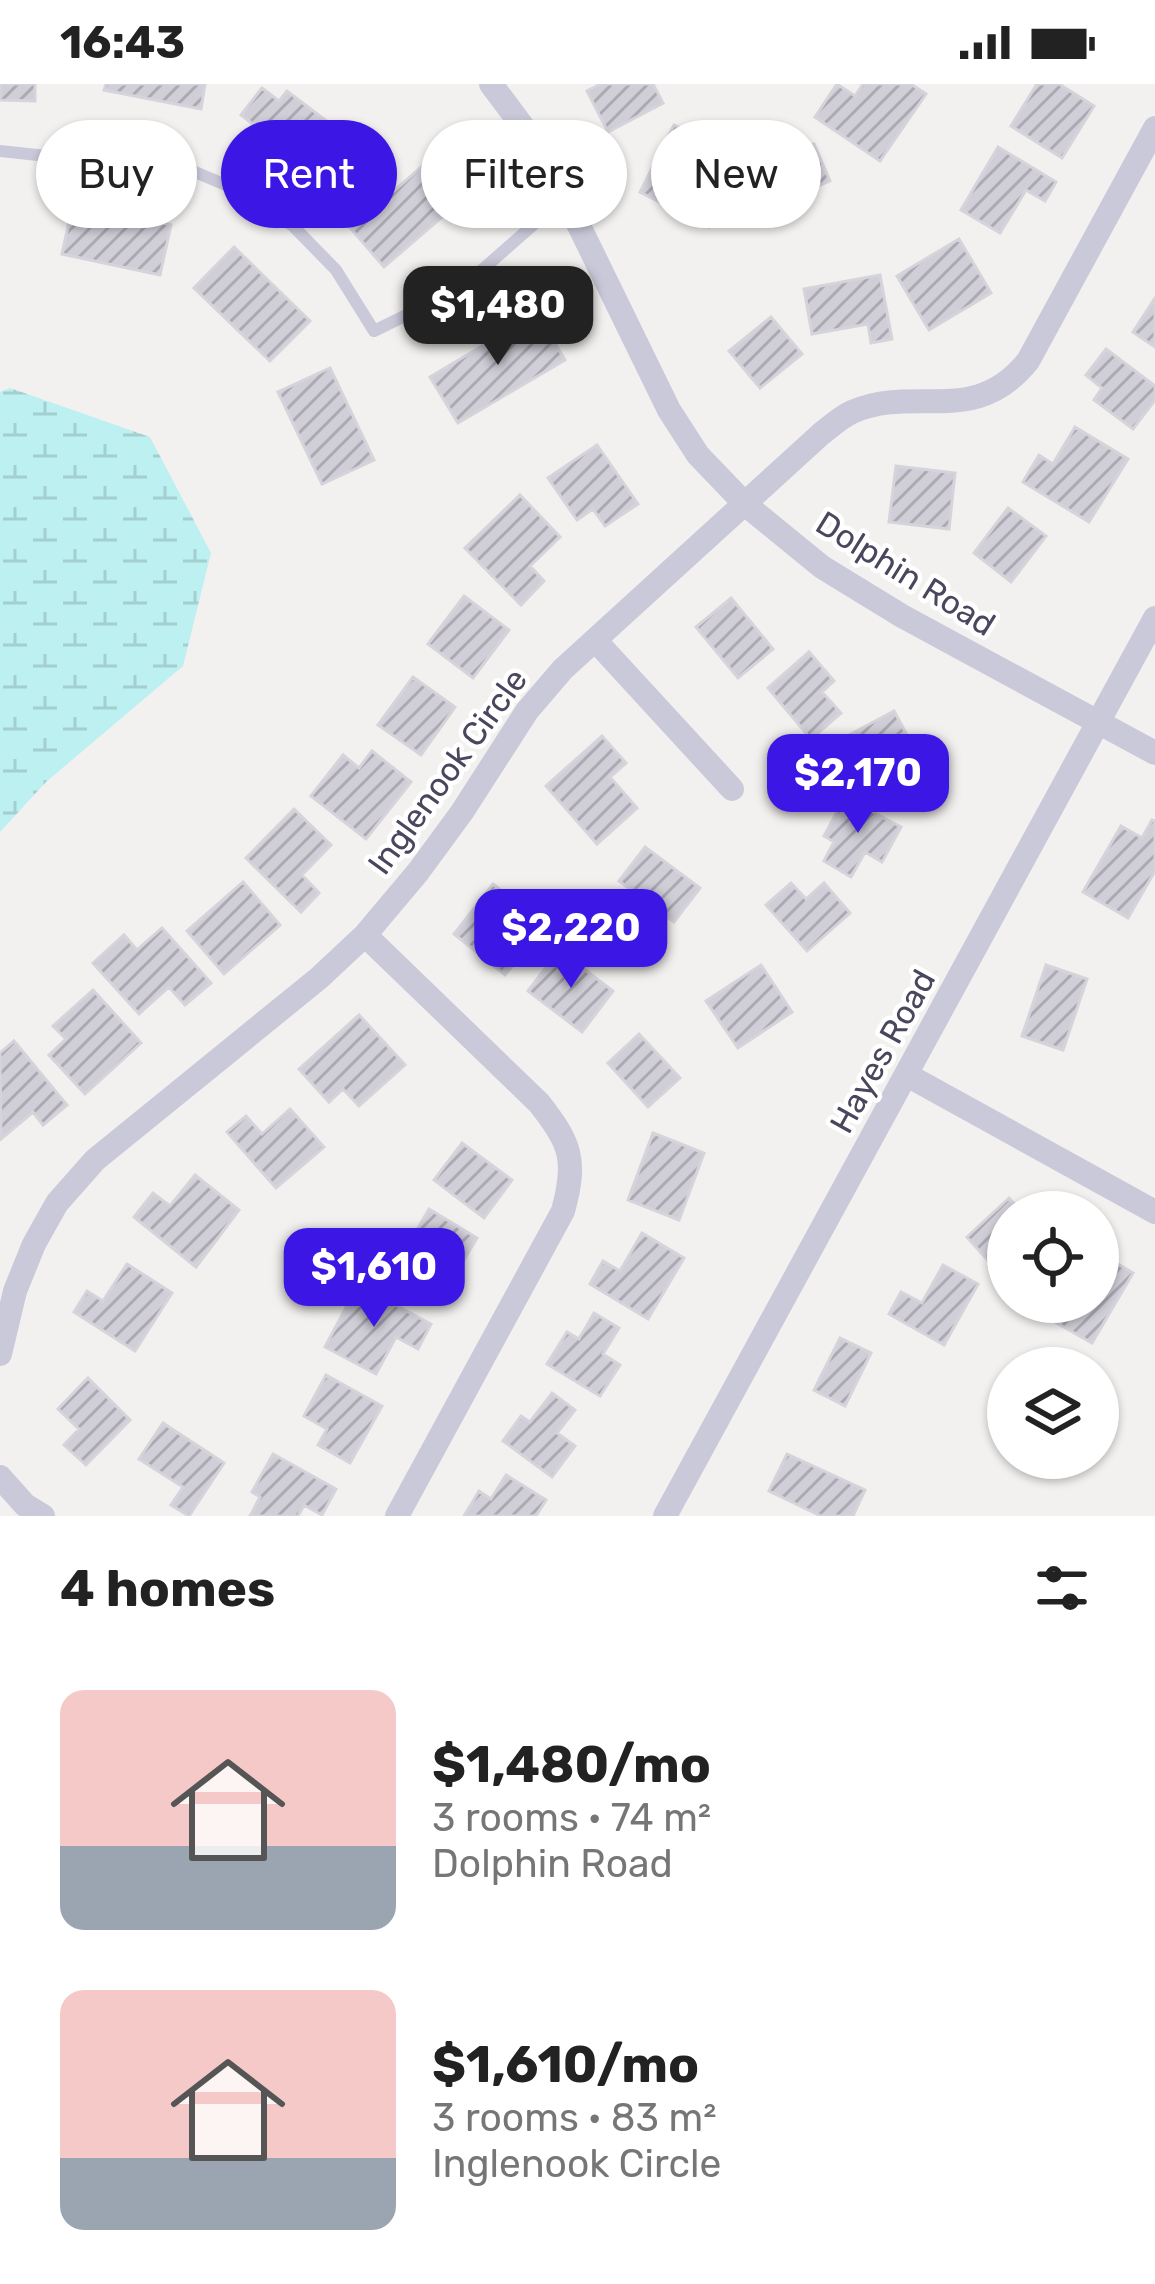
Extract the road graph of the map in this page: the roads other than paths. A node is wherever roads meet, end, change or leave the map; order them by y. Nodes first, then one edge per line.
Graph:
1 (491, 84) edge
2 (517, 120) edge
3 (1155, 128) edge
4 (0, 151) edge
5 (530, 228) edge
6 (580, 228) edge
7 (746, 505) junction
8 (1155, 618) edge
9 (595, 640) junction
10 (1098, 722) junction
11 (1155, 753) edge
12 (732, 789) dead end
13 (365, 934) junction
14 (907, 1075) junction
15 (1155, 1212) edge
16 (0, 1354) edge
17 (0, 1478) edge
18 (671, 1514) edge
19 (43, 1516) edge
20 (397, 1516) edge

1 - 2 street, Dolphin Road
3 - 7 street, Inglenook Circle
4 - 5 lane
6 - 7 street, Dolphin Road
7 - 9 street, Inglenook Circle
7 - 10 street, Dolphin Road
8 - 10 street, Hayes Road
9 - 12 street
9 - 13 street, Inglenook Circle
10 - 11 street, Dolphin Road
10 - 14 street, Hayes Road
13 - 16 street, Inglenook Circle
13 - 20 street
14 - 15 street
14 - 18 street, Hayes Road
17 - 19 street

